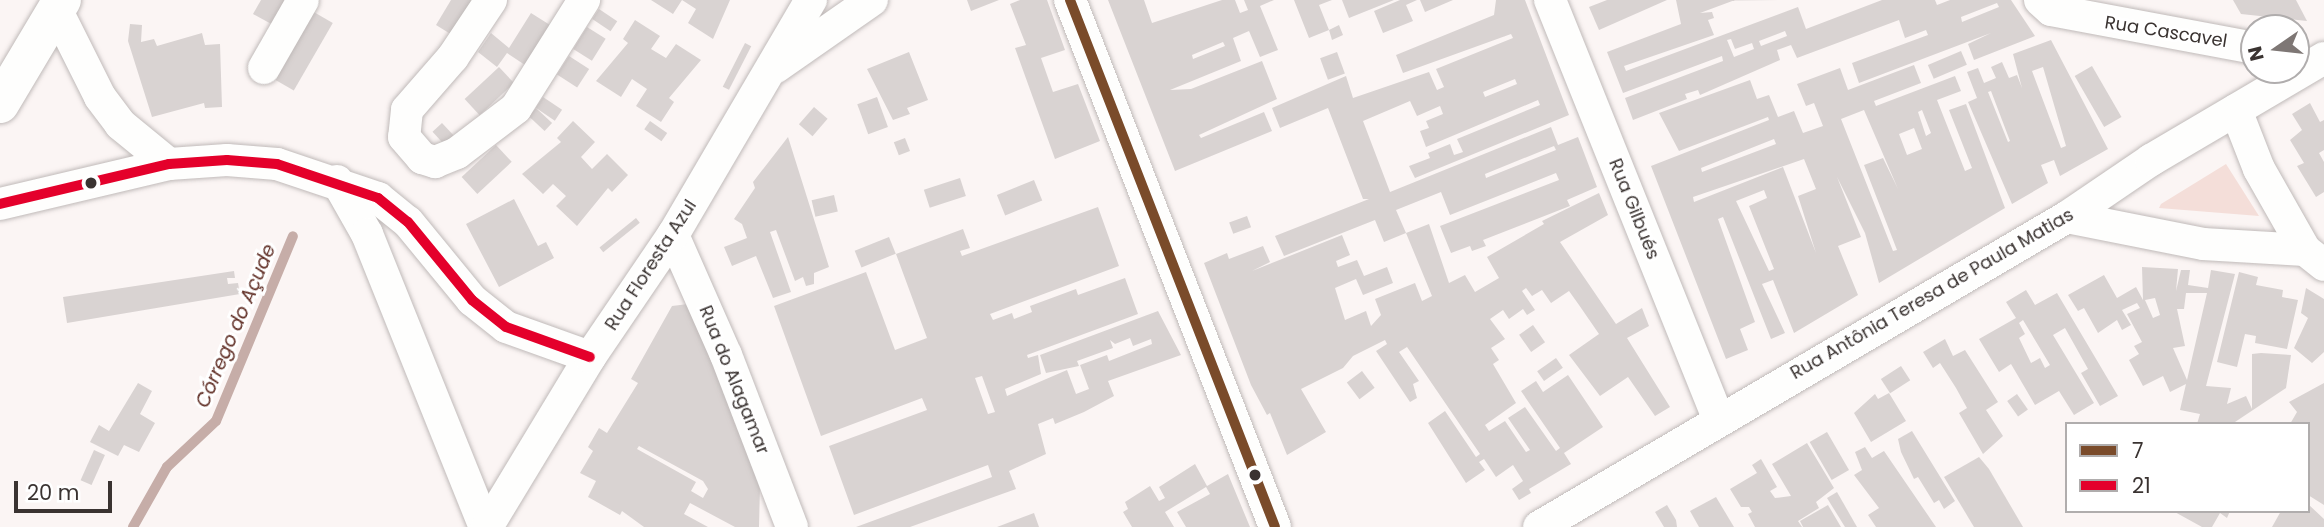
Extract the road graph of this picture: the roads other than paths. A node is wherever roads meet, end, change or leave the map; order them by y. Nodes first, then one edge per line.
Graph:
1 (303, 0) edge
2 (492, 0) edge
3 (584, 0) edge
4 (811, 0) edge
5 (872, 0) edge
6 (1070, 0) edge
7 (1550, 0) edge
8 (2040, 0) edge
9 (59, 5) edge
10 (2240, 45) edge
11 (2311, 61) edge
12 (264, 68) dead end
13 (766, 74) junction
14 (0, 104) edge
15 (2236, 110) junction
16 (169, 164) junction
17 (337, 181) junction
18 (0, 204) edge
19 (2067, 217) junction
20 (673, 235) junction
21 (2315, 258) edge
22 (590, 357) junction
23 (1718, 418) junction
24 (486, 527) edge
25 (792, 527) edge
26 (1275, 527) edge
27 (1539, 527) edge

1 - 12 street
2 - 3 street
4 - 13 street, Rua Floresta Azul
5 - 13 street
6 - 26 street
7 - 23 street, Rua Gilbués
8 - 10 street, Rua Cascavel
9 - 14 main road
9 - 16 street
11 - 15 street, Rua Antônia Teresa de Paula Matias
13 - 20 street, Rua Floresta Azul
15 - 19 street, Rua Antônia Teresa de Paula Matias
15 - 21 street
16 - 17 street
16 - 18 street
17 - 22 street
17 - 24 street
19 - 21 street
19 - 23 street, Rua Antônia Teresa de Paula Matias
20 - 22 street, Rua Floresta Azul
20 - 25 street, Rua do Alagamar
22 - 24 street, Rua Floresta Azul
23 - 27 street, Rua Antônia Teresa de Paula Matias

